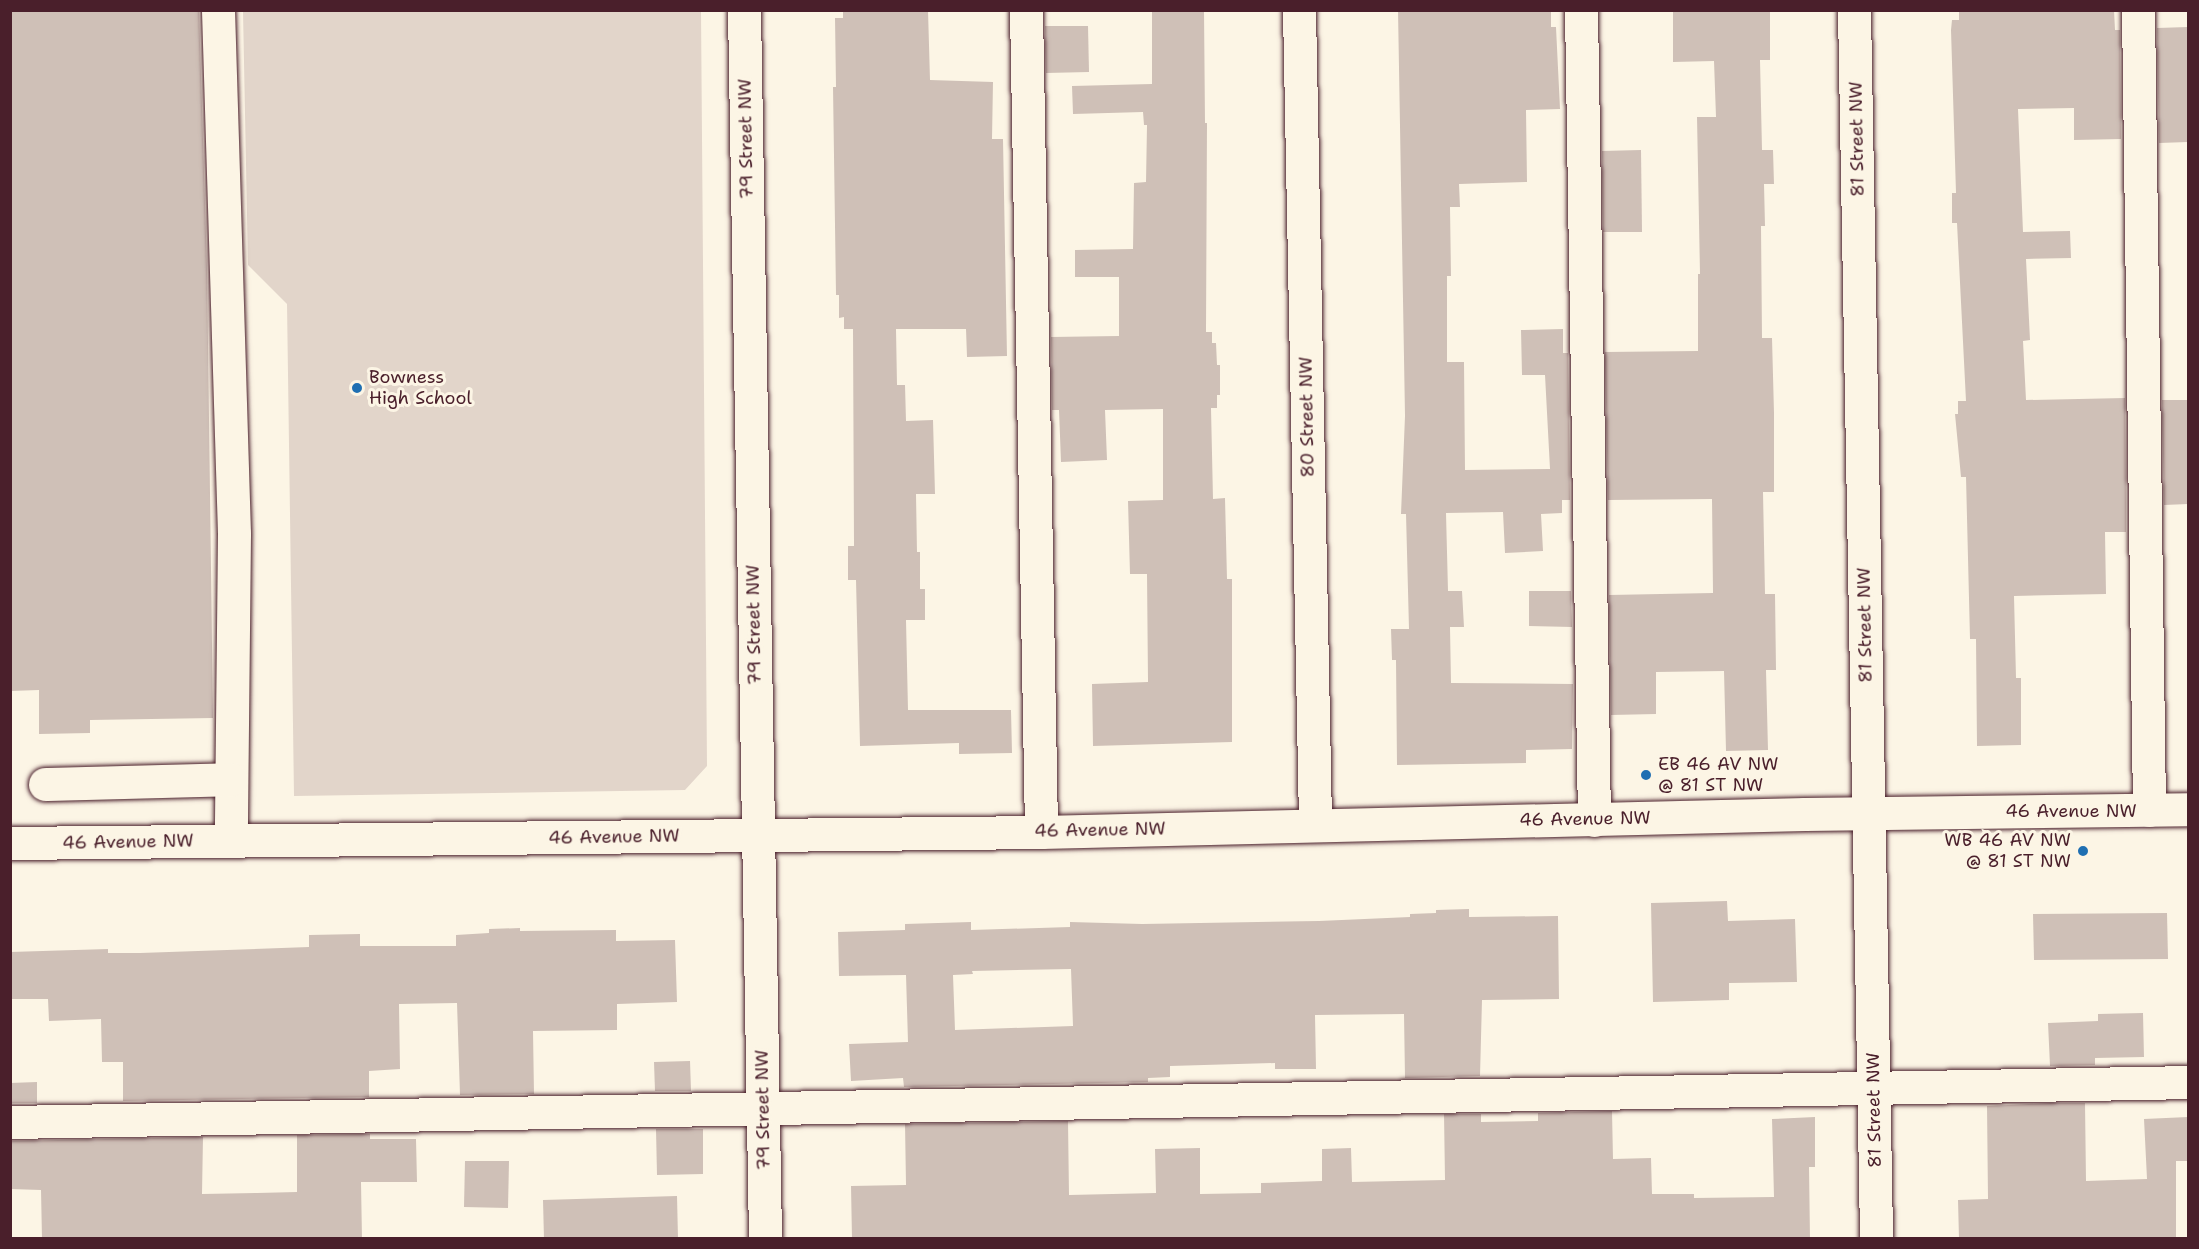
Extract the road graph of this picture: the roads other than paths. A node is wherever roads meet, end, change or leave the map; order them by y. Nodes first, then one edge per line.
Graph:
1 (218, 10) edge
2 (744, 10) edge
3 (1026, 10) edge
4 (1299, 10) edge
5 (1581, 10) edge
6 (1854, 10) edge
7 (2138, 10) edge
8 (231, 779) junction
9 (45, 784) dead end
10 (2188, 809) edge
11 (2149, 810) junction
12 (1869, 813) junction
13 (1594, 820) junction
14 (1315, 824) junction
15 (1041, 832) junction
16 (758, 835) junction
17 (231, 841) junction
18 (10, 843) edge
19 (2188, 1082) edge
20 (1873, 1088) junction
21 (763, 1108) junction
22 (10, 1122) edge
23 (765, 1239) edge
24 (1876, 1239) edge

1 - 8 street
2 - 16 street, 79 Street NW
3 - 15 street
4 - 14 street, 80 Street NW
5 - 13 street
6 - 12 street, 81 Street NW
7 - 11 street
8 - 9 street
8 - 17 street
10 - 11 street, 46 Avenue NW
11 - 12 street, 46 Avenue NW
12 - 13 street, 46 Avenue NW
12 - 20 street, 81 Street NW
13 - 14 street, 46 Avenue NW
14 - 15 street, 46 Avenue NW
15 - 16 street, 46 Avenue NW
16 - 17 street, 46 Avenue NW
16 - 21 street, 79 Street NW
17 - 18 street, 46 Avenue NW
19 - 20 street
20 - 21 street
20 - 24 street, 81 Street NW
21 - 22 street
21 - 23 street, 79 Street NW

